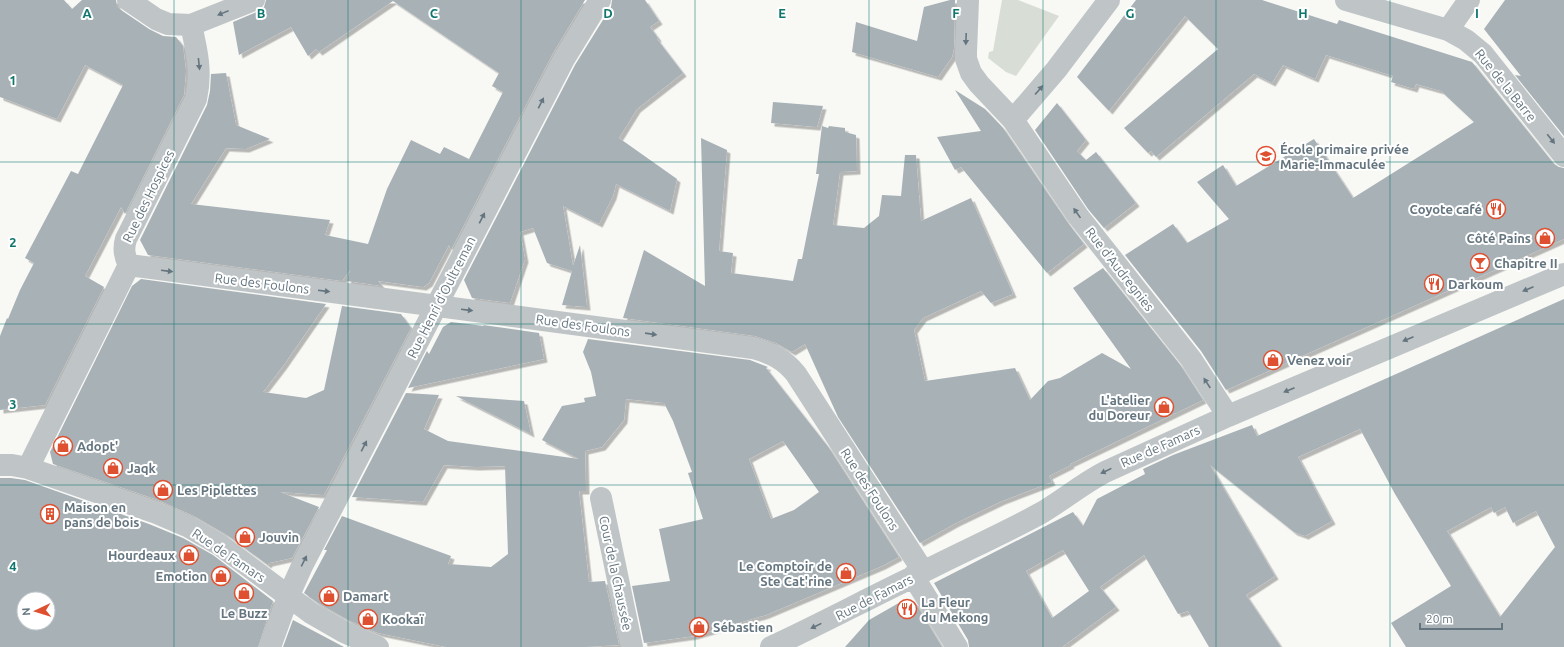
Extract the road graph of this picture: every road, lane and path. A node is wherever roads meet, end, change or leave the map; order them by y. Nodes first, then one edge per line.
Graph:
1 (128, 0) edge
2 (254, 0) edge
3 (600, 0) edge
4 (968, 0) edge
5 (1108, 0) edge
6 (1346, 0) edge
7 (1468, 0) edge
8 (191, 26) junction
9 (1448, 30) junction
10 (1013, 120) junction
11 (1564, 156) edge
12 (128, 266) junction
13 (1564, 274) edge
14 (437, 306) junction
15 (1228, 416) junction
16 (0, 465) edge
17 (28, 468) junction
18 (601, 498) dead end
19 (918, 574) junction
20 (288, 597) junction
21 (270, 647) edge
22 (378, 647) edge
23 (632, 647) edge
24 (771, 647) edge
25 (957, 647) edge

1 - 8 street
2 -> 8 street
14 -> 3 street, Rue Henri d'Oultreman
4 -> 10 street, Rue d'Audregnies
10 -> 5 street
6 - 9 street, Rue de la Barre
7 - 9 street
8 -> 12 street, Rue des Hospices
9 -> 11 street, Rue de la Barre
15 -> 10 street, Rue d'Audregnies
12 -> 14 street, Rue des Foulons
12 - 17 street
13 -> 15 street, Rue de Famars
14 -> 19 street, Rue des Foulons
20 -> 14 street, Rue Henri d'Oultreman
15 -> 19 street, Rue de Famars
16 - 17 street, Rue de Famars
17 - 20 street, Rue de Famars
18 - 23 street, Cour de la Chaussée
19 -> 24 street, Rue de Famars
19 - 25 street, Rue des Foulons
20 - 21 street, Rue Henri d'Oultreman
20 - 22 street, Rue de Famars

